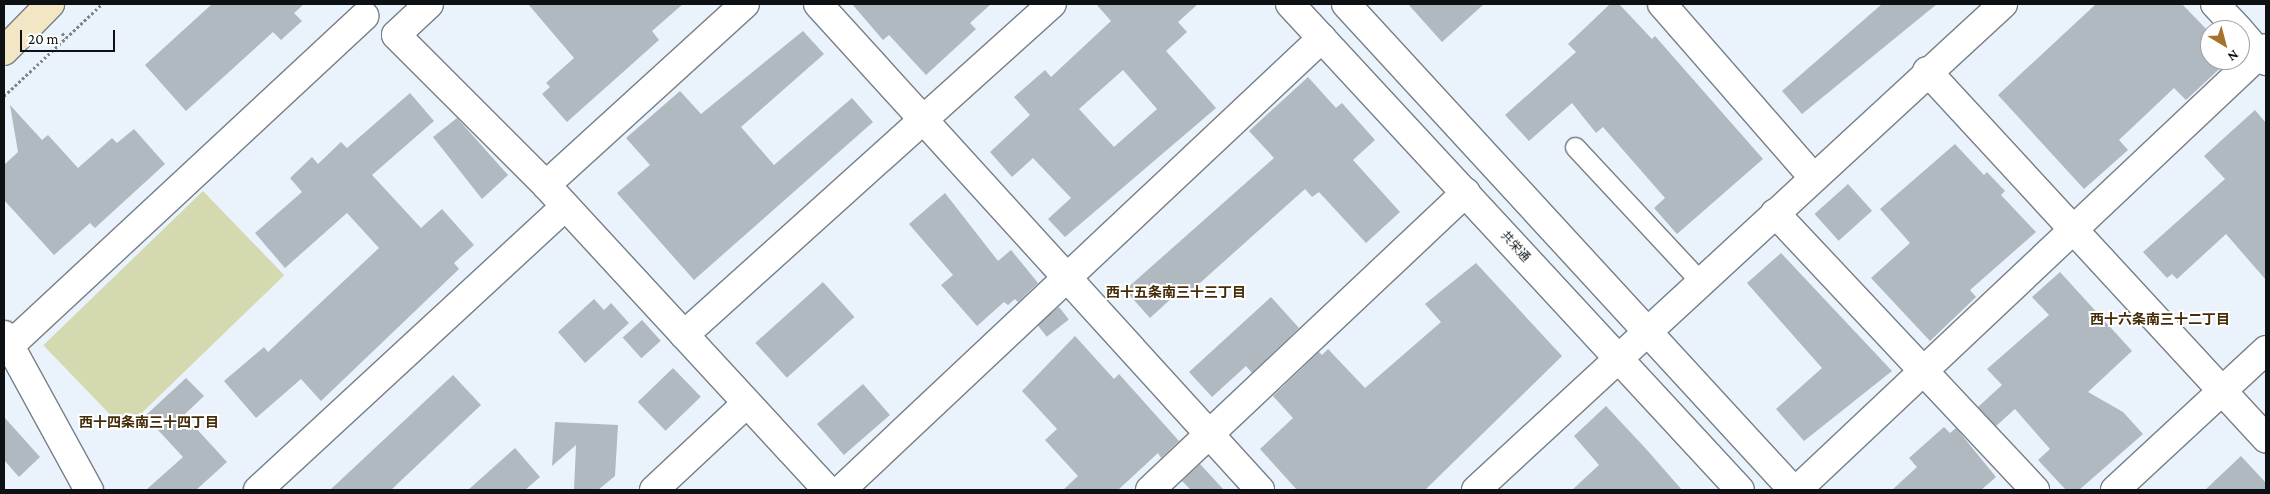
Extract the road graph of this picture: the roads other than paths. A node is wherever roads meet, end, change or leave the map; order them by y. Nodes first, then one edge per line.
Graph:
1 (50, 4) edge
2 (429, 4) edge
3 (744, 4) edge
4 (818, 4) edge
5 (1052, 4) edge
6 (1290, 4) edge
7 (1346, 4) edge
8 (2003, 4) edge
9 (2215, 4) edge
10 (1665, 5) edge
11 (356, 10) edge
12 (2229, 20) edge
13 (396, 35) junction
14 (1322, 38) junction
15 (2250, 41) edge
16 (4, 51) edge
17 (2264, 54) edge
18 (1927, 71) junction
19 (926, 121) junction
20 (1575, 146) dead end
21 (1813, 177) junction
22 (546, 185) junction
23 (1466, 192) junction
24 (566, 207) junction
25 (1775, 213) junction
26 (2075, 229) junction
27 (1067, 276) junction
28 (1701, 282) junction
29 (1646, 332) junction
30 (684, 336) junction
31 (6, 344) edge
32 (2266, 350) edge
33 (1617, 360) junction
34 (1924, 374) junction
35 (2223, 391) junction
36 (747, 403) junction
37 (1212, 434) junction
38 (2266, 438) edge
39 (90, 490) edge
40 (258, 490) edge
41 (654, 490) edge
42 (827, 490) edge
43 (841, 490) edge
44 (1150, 490) edge
45 (1260, 490) edge
46 (1476, 490) edge
47 (1740, 490) edge
48 (1795, 490) edge
49 (2035, 490) edge
50 (2115, 490) edge

1 - 16 main road
2 - 13 street
3 - 22 street
4 - 19 street
5 - 19 street
6 - 14 street, 共栄通
7 - 29 street
8 - 18 street
9 - 12 street
10 - 21 street
11 - 13 street
11 - 31 street
13 - 22 street
14 - 23 street, 共栄通
14 - 27 street
15 - 17 street
17 - 26 street
18 - 21 street
18 - 26 street
19 - 27 street
19 - 30 street
20 - 28 lane
21 - 25 street
22 - 24 street
23 - 33 street, 共栄通
23 - 37 street
24 - 30 street
24 - 40 street
25 - 28 street
25 - 34 street
26 - 34 street
26 - 35 street
27 - 37 street
27 - 43 street
28 - 29 street
29 - 33 street
29 - 48 street
30 - 36 street
31 - 39 street
32 - 35 street
33 - 46 street
33 - 47 street, 共栄通
34 - 48 street
34 - 49 street
35 - 38 street
35 - 50 street
36 - 41 street
36 - 42 street
37 - 44 street
37 - 45 street

